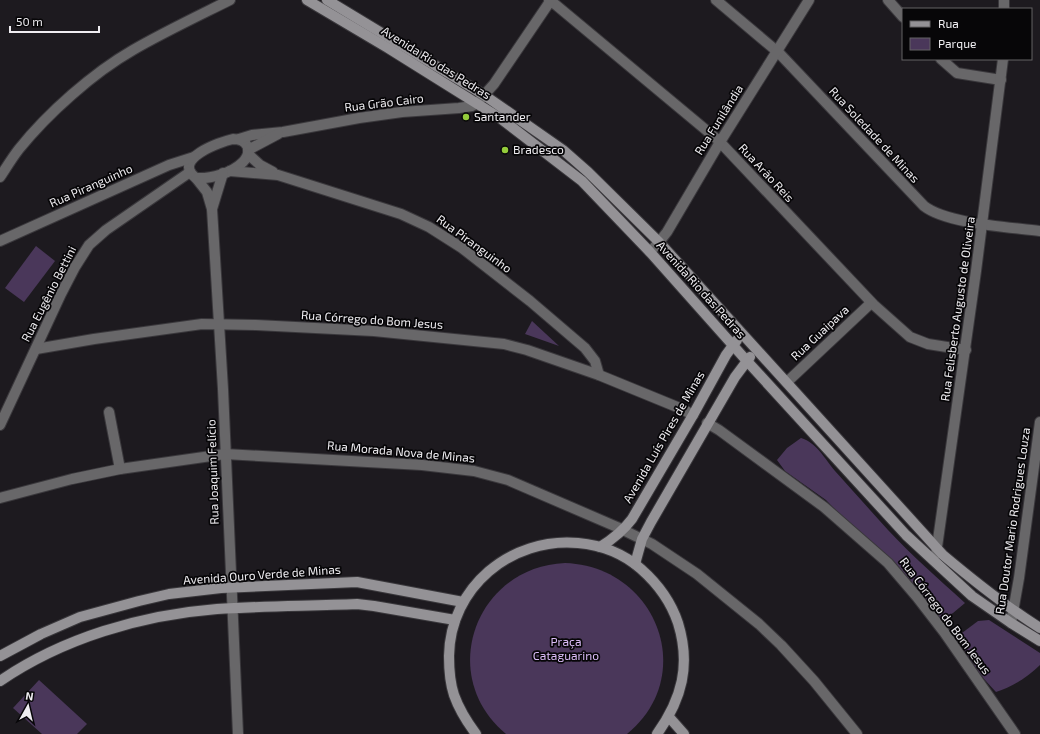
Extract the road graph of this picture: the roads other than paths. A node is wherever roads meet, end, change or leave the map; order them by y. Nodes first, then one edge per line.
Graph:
1 (230, 0) edge
2 (307, 0) edge
3 (328, 0) edge
4 (550, 0) edge
5 (716, 0) edge
6 (809, 0) edge
7 (888, 0) edge
8 (902, 17) edge
9 (776, 51) junction
10 (942, 60) edge
11 (1003, 60) edge
12 (1001, 80) junction
13 (484, 95) junction
14 (476, 103) junction
15 (283, 132) junction
16 (239, 139) junction
17 (720, 142) junction
18 (248, 152) junction
19 (194, 157) junction
20 (226, 172) junction
21 (193, 175) junction
22 (278, 175) junction
23 (0, 177) edge
24 (212, 209) junction
25 (983, 224) junction
26 (1040, 231) edge
27 (0, 241) edge
28 (659, 242) junction
29 (650, 252) junction
30 (871, 303) junction
31 (219, 324) junction
32 (743, 333) junction
33 (733, 345) junction
34 (36, 348) junction
35 (757, 350) junction
36 (966, 350) junction
37 (746, 360) junction
38 (599, 375) junction
39 (786, 382) junction
40 (109, 412) dead end
41 (693, 415) junction
42 (1040, 422) edge
43 (707, 423) junction
44 (0, 425) edge
45 (225, 454) junction
46 (120, 469) junction
47 (0, 498) edge
48 (624, 530) junction
49 (642, 539) junction
50 (600, 547) junction
51 (937, 548) junction
52 (935, 562) junction
53 (635, 564) junction
54 (232, 588) junction
55 (463, 602) junction
56 (232, 608) junction
57 (1014, 611) junction
58 (455, 620) junction
59 (1011, 624) junction
60 (1040, 628) edge
61 (1040, 641) edge
62 (0, 656) edge
63 (0, 681) edge
64 (669, 717) junction
65 (238, 734) edge
66 (476, 734) edge
67 (657, 734) edge
68 (684, 734) edge
69 (857, 734) edge
70 (1016, 734) edge

1 - 23 street
2 - 14 main road, Avenida Rio das Pedras
3 - 13 main road, Avenida Rio das Pedras
4 - 13 street, Rua Grão Cairo
4 - 17 street, Rua Arão Reis
5 - 9 street, Rua Soledade de Minas
6 - 9 street, Rua Funilândia
7 - 8 street
9 - 17 street, Rua Funilândia
9 - 25 street, Rua Soledade de Minas
10 - 12 street
11 - 12 street, Rua Felisberto Augusto de Oliveira
12 - 25 street, Rua Felisberto Augusto de Oliveira
13 - 14 street, Rua Grão Cairo
13 - 28 main road, Avenida Rio das Pedras
14 - 15 street, Rua Grão Cairo
14 - 29 main road, Avenida Rio das Pedras
15 - 16 street, Rua Grão Cairo
15 - 18 street, Rua Grão Cairo
16 - 18 street, Rua Piranguinho
16 - 19 street, Rua Piranguinho
17 - 28 street, Rua Funilândia
17 - 30 street, Rua Arão Reis
18 - 20 street, Rua Grão Cairo
18 - 22 street, Rua Piranguinho
19 - 21 street
19 - 27 street, Rua Piranguinho
20 - 21 street
20 - 22 street, Rua Piranguinho
20 - 24 street, Rua Joaquim Felício
21 - 24 street, Rua Joaquim Felício
21 - 34 street, Rua Eugênio Bettini
22 - 38 street, Rua Piranguinho
24 - 31 street, Rua Joaquim Felício
25 - 26 street, Rua Soledade de Minas
25 - 36 street, Rua Felisberto Augusto de Oliveira
28 - 29 street, Rua Funilândia
28 - 32 main road, Avenida Rio das Pedras
29 - 33 main road, Avenida Rio das Pedras
30 - 36 street, Rua Arão Reis
30 - 39 street, Rua Guaipava
31 - 34 street, Rua Córrego do Bom Jesus
31 - 38 street, Rua Córrego do Bom Jesus
31 - 45 street, Rua Joaquim Felício
32 - 33 main road, Avenida Luís Pires de Minas
32 - 35 main road, Avenida Rio das Pedras
33 - 37 main road, Avenida Rio das Pedras
33 - 41 main road, Avenida Luís Pires de Minas
34 - 44 street, Rua Eugênio Bettini
35 - 37 main road
35 - 39 main road, Avenida Rio das Pedras
36 - 51 street, Rua Felisberto Augusto de Oliveira
37 - 43 main road
37 - 52 main road, Avenida Rio das Pedras
38 - 41 street, Rua Córrego do Bom Jesus
39 - 51 main road, Avenida Rio das Pedras
40 - 46 street
41 - 48 main road, Avenida Luís Pires de Minas
42 - 57 street, Rua Doutor Mario Rodrigues Louza
43 - 49 main road
43 - 70 street, Rua Córrego do Bom Jesus
45 - 46 street, Rua Morada Nova de Minas
45 - 48 street, Rua Morada Nova de Minas
45 - 54 street, Rua Joaquim Felício
46 - 47 street, Rua Morada Nova de Minas
48 - 49 street, Rua Morada Nova de Minas
48 - 50 main road, Avenida Luís Pires de Minas
49 - 53 main road
49 - 69 street, Rua Morada Nova de Minas
50 - 53 main road
50 - 55 main road
51 - 52 street, Rua Felisberto Augusto de Oliveira
51 - 57 main road, Avenida Rio das Pedras
52 - 59 main road, Avenida Rio das Pedras
53 - 64 main road
54 - 55 main road, Avenida Ouro Verde de Minas
54 - 56 street, Rua Joaquim Felício
54 - 62 main road, Avenida Ouro Verde de Minas
55 - 58 main road
56 - 58 main road
56 - 63 main road
56 - 65 street, Rua Joaquim Felício
57 - 59 street, Rua Doutor Mario Rodrigues Louza
57 - 60 main road, Avenida Rio das Pedras
58 - 66 main road
59 - 61 main road, Avenida Rio das Pedras
64 - 67 main road
64 - 68 main road

